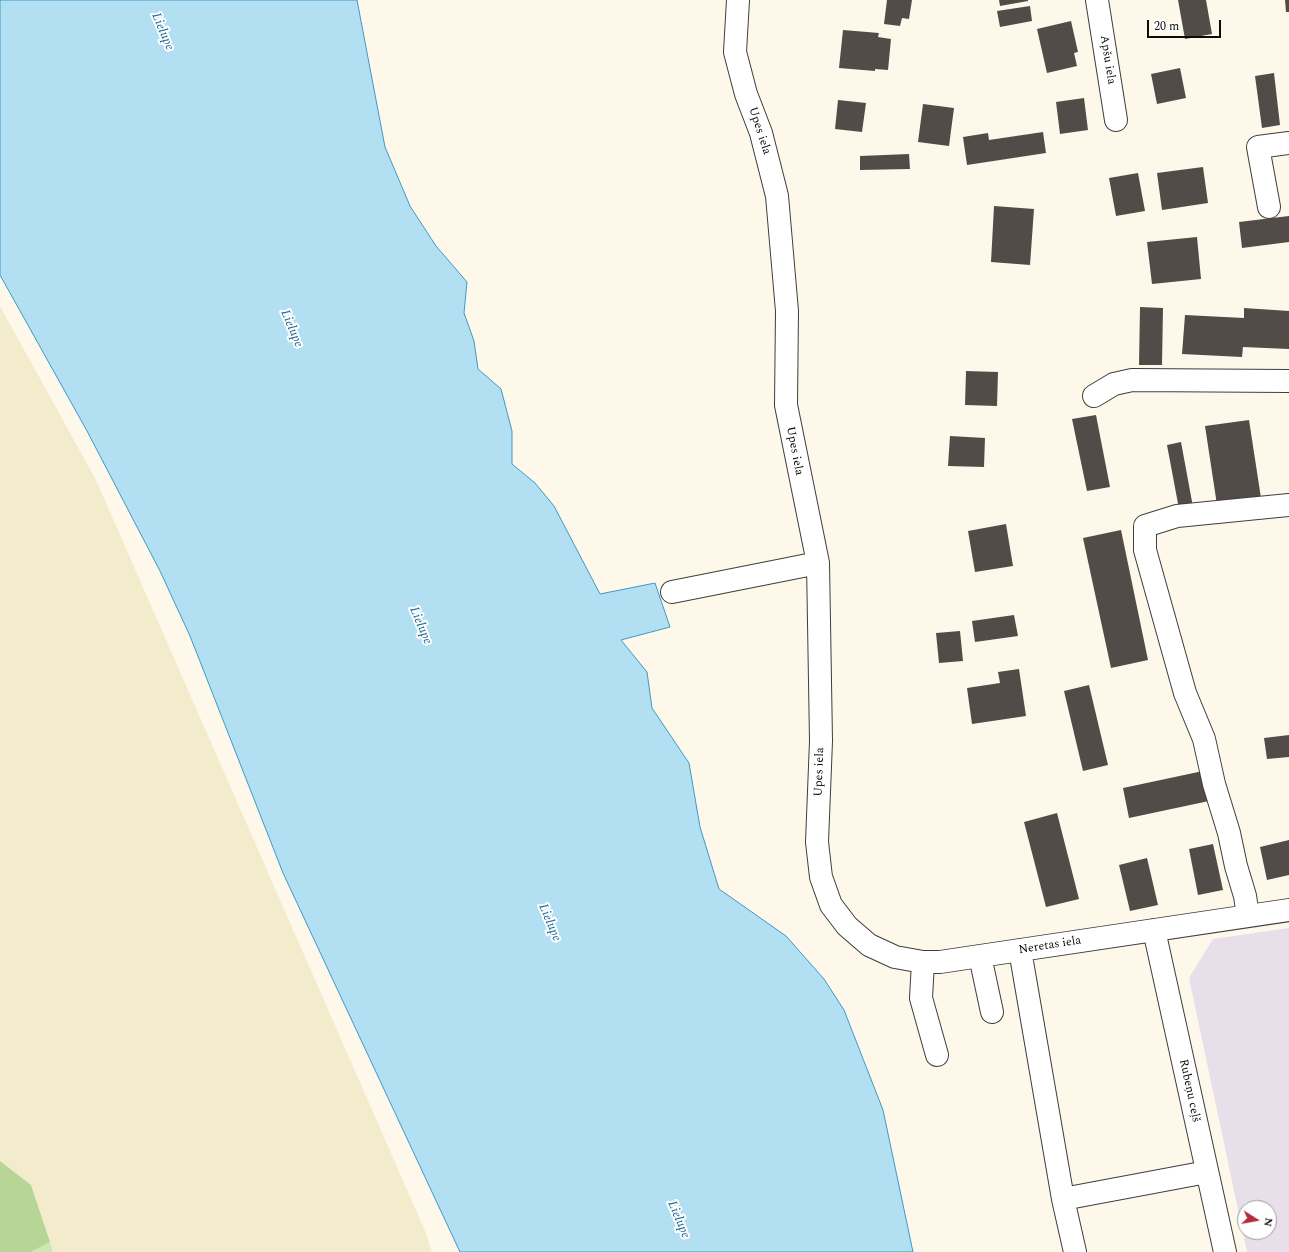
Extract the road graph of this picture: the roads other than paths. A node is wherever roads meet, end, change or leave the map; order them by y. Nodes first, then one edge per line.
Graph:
1 (738, 0) edge
2 (1097, 0) edge
3 (1116, 120) dead end
4 (1289, 143) edge
5 (1269, 207) dead end
6 (1289, 381) edge
7 (1094, 396) dead end
8 (1289, 505) edge
9 (818, 563) junction
10 (672, 592) dead end
11 (831, 905) joint
12 (1289, 910) edge
13 (1248, 916) junction
14 (1154, 930) junction
15 (1020, 950) junction
16 (980, 956) junction
17 (923, 962) junction
18 (992, 1012) dead end
19 (937, 1055) dead end
20 (1207, 1172) junction
21 (1063, 1199) junction
22 (1075, 1252) edge
23 (1225, 1252) edge

1 - 9 street, Upes iela
2 - 3 street, Apšu iela
4 - 5 street
6 - 7 street
8 - 13 street
9 - 10 street
9 - 11 street, Upes iela
11 - 17 street, Neretas iela
12 - 13 street, Neretas iela
13 - 14 street, Neretas iela
14 - 15 street, Neretas iela
14 - 20 street, Rubeņu ceļš
15 - 16 street, Neretas iela
15 - 21 street
16 - 17 street, Neretas iela
16 - 18 street
17 - 19 street
20 - 21 street
20 - 23 street, Rubeņu ceļš
21 - 22 street

